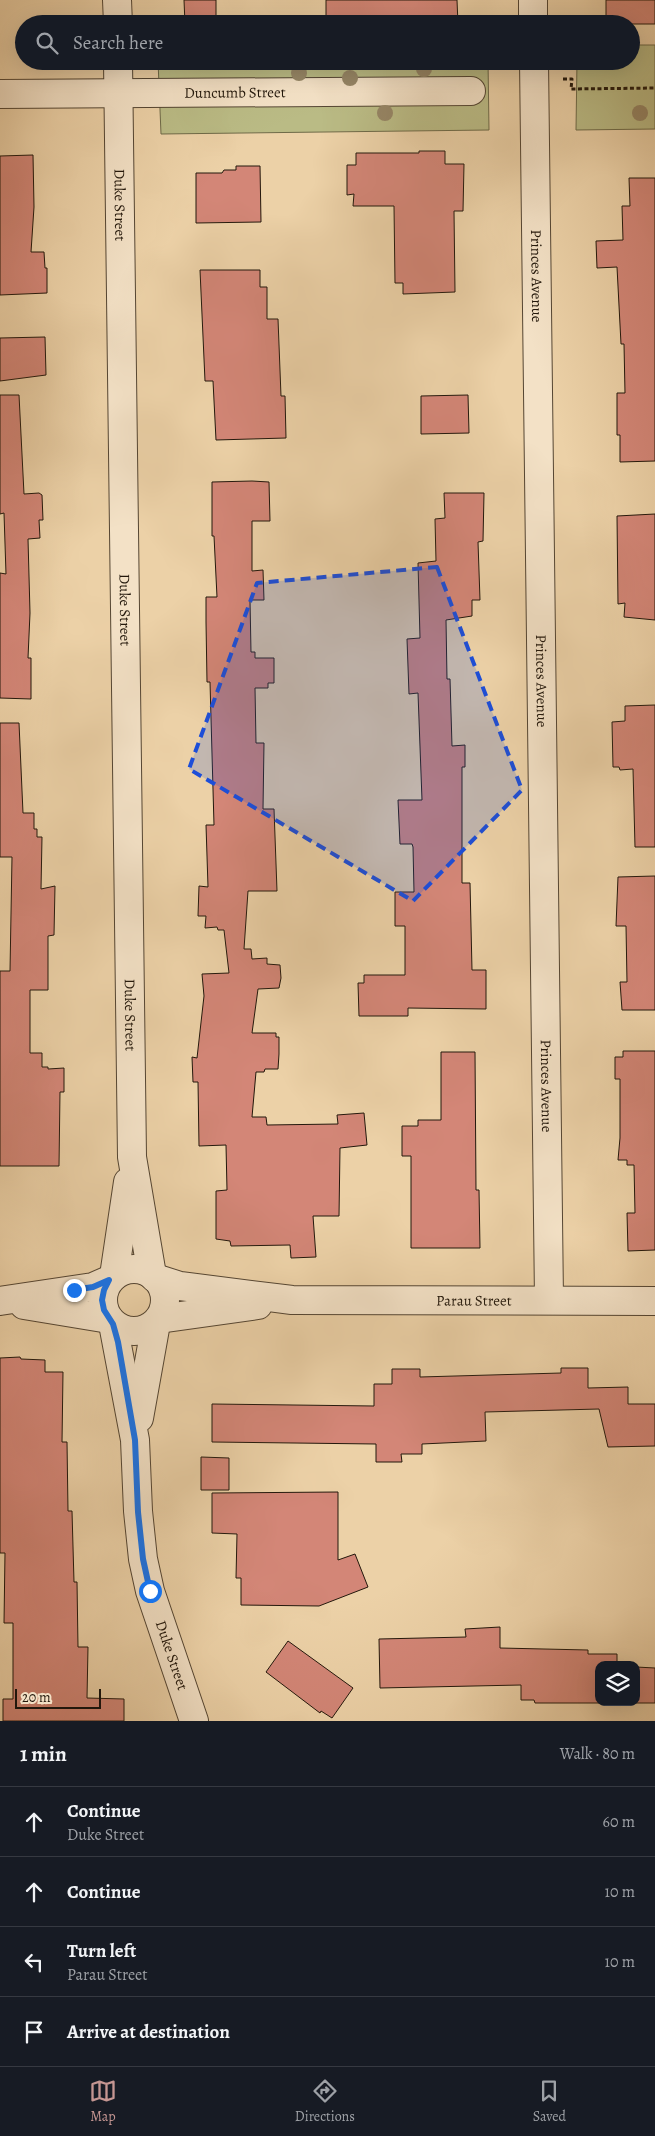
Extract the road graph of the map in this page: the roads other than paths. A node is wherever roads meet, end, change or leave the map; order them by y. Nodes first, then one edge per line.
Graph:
1 (117, 0) edge
2 (533, 0) edge
3 (118, 15) edge
4 (533, 15) edge
5 (118, 70) edge
6 (534, 70) edge
7 (118, 92) junction
8 (471, 92) dead end
9 (0, 94) edge
10 (132, 1157) junction
11 (154, 1276) junction
12 (111, 1278) junction
13 (292, 1300) junction
14 (549, 1300) junction
15 (0, 1301) edge
16 (655, 1301) edge
17 (111, 1321) junction
18 (157, 1321) junction
19 (135, 1440) junction
20 (194, 1721) edge

1 - 3 street
2 - 4 street
5 - 7 street, Duke Street
6 - 14 street, Princes Avenue
7 - 8 street, Duncumb Street
7 - 9 street, Duncumb Street
7 - 10 street, Duke Street
10 - 11 street, Duke Street
10 - 12 street, Duke Street
11 - 12 street
11 - 13 street, Parau Street
11 - 18 street
12 - 15 street
12 - 17 street
13 - 14 street, Parau Street
13 - 18 street, Parau Street
14 - 16 street, Parau Street
15 - 17 street
17 - 18 street
17 - 19 street, Duke Street
18 - 19 street, Duke Street
19 - 20 street, Duke Street

